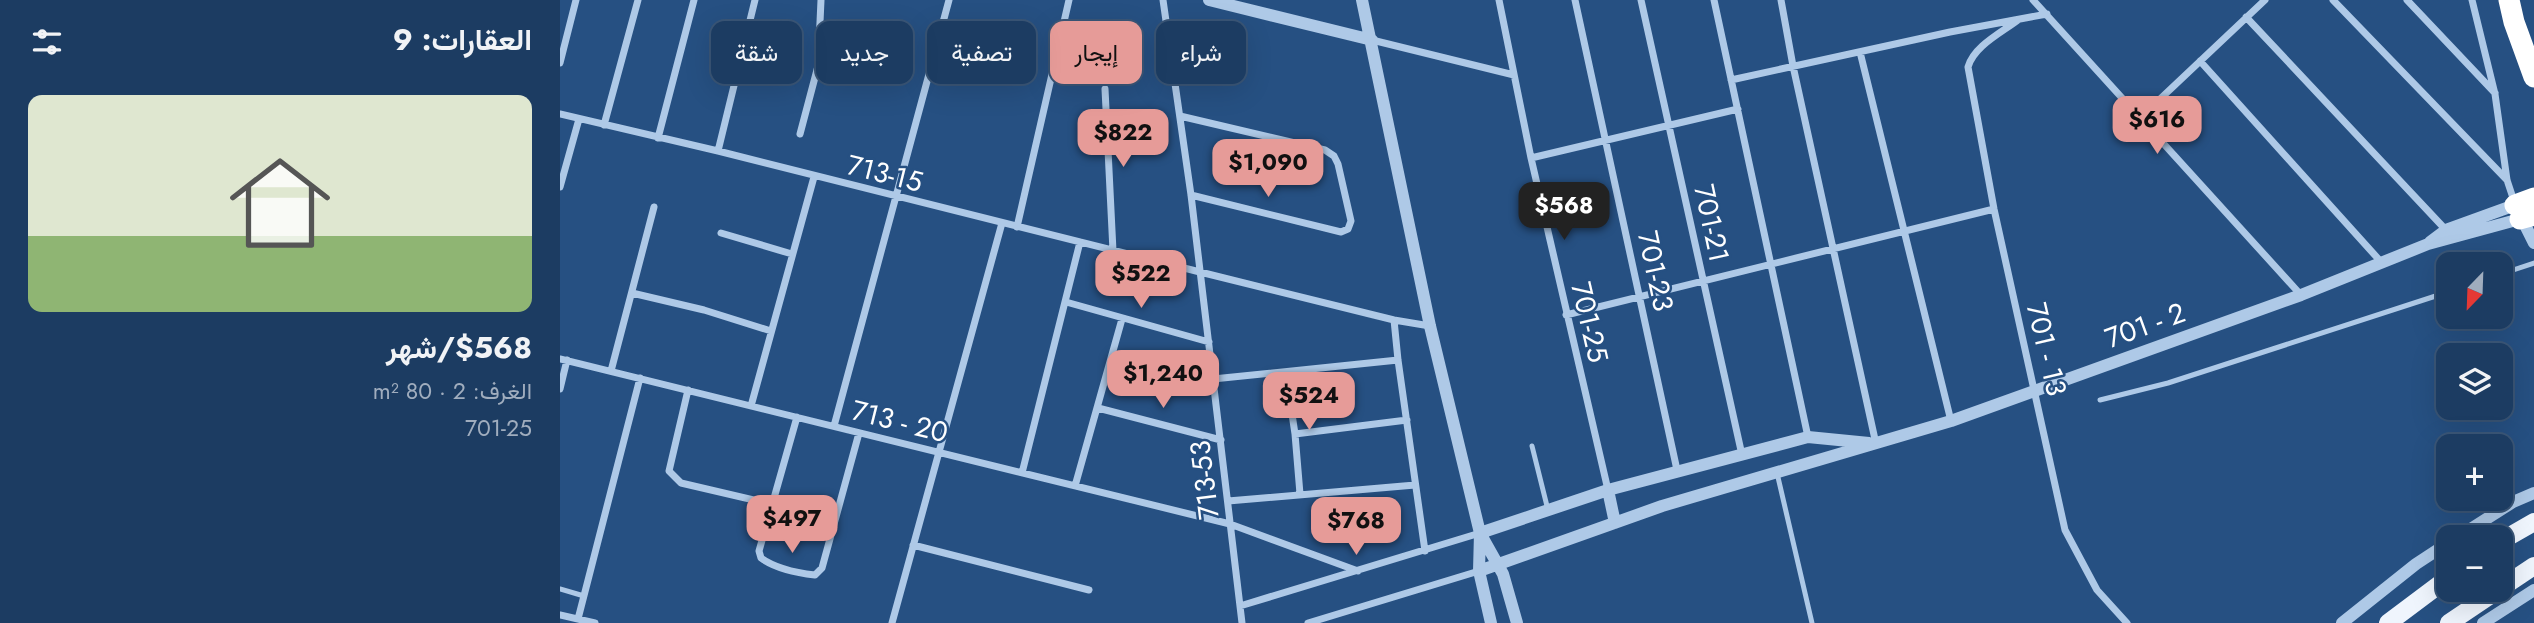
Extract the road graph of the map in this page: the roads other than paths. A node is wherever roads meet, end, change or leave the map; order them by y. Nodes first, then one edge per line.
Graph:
1 (576, 0) edge
2 (638, 0) edge
3 (694, 0) edge
4 (755, 0) edge
5 (821, 0) edge
6 (950, 0) edge
7 (1069, 0) edge
8 (1163, 0) edge
9 (1209, 0) edge
10 (1362, 0) edge
11 (1499, 0) edge
12 (1575, 0) edge
13 (1642, 0) edge
14 (1714, 0) edge
15 (1781, 0) edge
16 (2033, 0) edge
17 (2265, 0) edge
18 (2333, 0) edge
19 (2407, 0) edge
20 (2472, 0) edge
21 (2509, 0) edge
22 (2047, 15) junction
23 (2246, 17) junction
24 (2018, 20) junction
25 (1372, 40) junction
26 (1860, 52) junction
27 (2200, 61) junction
28 (560, 63) edge
29 (1793, 66) junction
30 (1514, 75) junction
31 (2534, 77) edge
32 (1731, 80) junction
33 (1105, 89) dead end
34 (2495, 94) junction
35 (1738, 109) junction
36 (560, 114) edge
37 (1180, 116) junction
38 (2141, 117) junction
39 (579, 119) junction
40 (604, 125) junction
41 (1669, 125) junction
42 (800, 135) dead end
43 (657, 138) junction
44 (1606, 140) junction
45 (718, 151) junction
46 (1531, 158) junction
47 (814, 177) junction
48 (2507, 180) junction
49 (560, 187) edge
50 (1191, 195) junction
51 (897, 197) junction
52 (654, 207) dead end
53 (1994, 209) junction
54 (2526, 209) edge
55 (1002, 223) junction
56 (1017, 227) junction
57 (2446, 230) junction
58 (1905, 231) junction
59 (721, 233) dead end
60 (1080, 242) junction
61 (2534, 243) edge
62 (2428, 244) junction
63 (1835, 248) junction
64 (1113, 251) junction
65 (792, 254) junction
66 (2382, 263) junction
67 (2534, 263) edge
68 (1771, 264) junction
69 (2513, 270) edge
70 (1200, 272) junction
71 (1703, 281) junction
72 (632, 293) junction
73 (2301, 295) junction
74 (2436, 296) edge
75 (1640, 297) junction
76 (1066, 302) junction
77 (1566, 315) junction
78 (1122, 320) junction
79 (1394, 320) junction
80 (1430, 326) junction
81 (771, 331) junction
82 (1209, 342) junction
83 (563, 359) edge
84 (1398, 360) junction
85 (611, 371) junction
86 (1286, 374) junction
87 (640, 378) junction
88 (1213, 379) junction
89 (560, 389) edge
90 (688, 390) junction
91 (2035, 390) junction
92 (2100, 400) dead end
93 (751, 406) junction
94 (1098, 408) junction
95 (797, 417) junction
96 (1406, 421) junction
97 (1951, 421) junction
98 (834, 426) junction
99 (859, 433) junction
100 (1295, 434) junction
101 (1808, 437) junction
102 (1221, 440) junction
103 (1876, 444) junction
104 (1532, 446) dead end
105 (939, 452) junction
106 (1742, 456) junction
107 (1677, 470) junction
108 (1022, 473) junction
109 (1777, 473) junction
110 (1415, 485) junction
111 (1075, 486) junction
112 (1608, 489) junction
113 (2534, 493) edge
114 (1300, 494) junction
115 (1228, 501) junction
116 (771, 504) junction
117 (1548, 510) junction
118 (2534, 522) edge
119 (1615, 523) junction
120 (1230, 524) junction
121 (2477, 525) edge
122 (1480, 533) junction
123 (2513, 534) edge
124 (913, 545) junction
125 (1425, 551) junction
126 (2436, 552) edge
127 (1499, 564) junction
128 (2534, 566) edge
129 (1358, 571) junction
130 (1479, 571) junction
131 (2513, 580) edge
132 (2436, 587) edge
133 (560, 589) edge
134 (1089, 590) dead end
135 (2534, 590) edge
136 (584, 596) junction
137 (2480, 602) edge
138 (1240, 606) junction
139 (560, 615) edge
140 (579, 619) junction
141 (595, 623) edge
142 (892, 623) edge
143 (1242, 623) edge
144 (1308, 623) edge
145 (1492, 623) edge
146 (1517, 623) edge
147 (1812, 623) edge
148 (2127, 623) edge
149 (2342, 623) edge
150 (2388, 623) edge
151 (2449, 623) edge
152 (2483, 623) edge

1 - 28 street
2 - 40 street
3 - 43 street
4 - 45 street
5 - 42 street
6 - 51 street
7 - 56 street
8 - 37 street, 713-53
9 - 25 street
10 - 25 street
11 - 30 street, 701-25
12 - 44 street, 701-23
13 - 41 street, 701-21
14 - 32 street
15 - 29 street
16 - 22 street
17 - 23 street
18 - 48 street
19 - 34 street
20 - 34 street
21 - 31 highway
22 - 24 street
22 - 38 street
23 - 27 street
23 - 57 street
24 - 26 street
24 - 53 street, 701 - 13
25 - 30 street
25 - 80 street
26 - 29 street
26 - 58 street
27 - 38 street
27 - 66 street
29 - 32 street
29 - 63 street
30 - 46 street, 701-25
32 - 35 street
33 - 64 street
34 - 48 street
35 - 41 street
35 - 68 street
36 - 39 street, 713-15
37 - 50 street, 713-53
37 - 50 street
38 - 73 street
39 - 40 street, 713-15
39 - 49 street
40 - 43 street, 713-15
41 - 44 street
41 - 71 street, 701-21
43 - 45 street, 713-15
44 - 46 street
44 - 75 street, 701-23
45 - 47 street, 713-15
46 - 77 street, 701-25
47 - 51 street, 713-15
47 - 65 street
48 - 54 street
50 - 70 street, 713-53
51 - 55 street, 713-15
51 - 98 street
52 - 72 street
53 - 58 street
53 - 91 street, 701 - 13
54 - 57 street
54 - 61 street
54 - 62 street
55 - 56 street, 713-15
55 - 105 street
56 - 60 street, 713-15
57 - 62 street
58 - 63 street
58 - 97 street
59 - 65 street
60 - 64 street, 713-15
60 - 76 street
62 - 66 street, 701 - 2
63 - 68 street
63 - 103 street
64 - 70 street, 713-15
65 - 81 street
66 - 73 street, 701 - 2
67 - 69 lane
68 - 71 street
68 - 101 street
70 - 79 street, 713-15
70 - 82 street, 713-53
71 - 75 street
71 - 106 street, 701-21
72 - 81 street
72 - 85 street
73 - 91 street, 701 - 2
74 - 92 lane
75 - 77 street
75 - 107 street, 701-23
76 - 78 street
76 - 108 street
77 - 112 street, 701-25
78 - 82 street
78 - 94 street
79 - 80 street, 713-15
79 - 84 street
80 - 122 street
81 - 93 street
82 - 88 street, 713-53
83 - 85 street, 713 - 20
83 - 89 street
84 - 86 street
84 - 96 street
85 - 87 street, 713 - 20
86 - 88 street
86 - 100 street
87 - 90 street, 713 - 20
87 - 136 street
88 - 102 street, 713-53
90 - 93 street, 713 - 20
90 - 116 street
91 - 97 street, 701 - 2
91 - 148 street, 701 - 13
93 - 95 street, 713 - 20
94 - 102 street
94 - 111 street
95 - 98 street, 713 - 20
95 - 116 street
96 - 100 street
96 - 110 street
97 - 103 street, 701 - 2
98 - 99 street, 713 - 20
99 - 105 street, 713 - 20
99 - 116 street
100 - 114 street
101 - 103 street
101 - 106 street
102 - 115 street, 713-53
103 - 109 street, 701 - 2
104 - 117 lane
105 - 108 street, 713 - 20
105 - 124 street
106 - 107 street
107 - 112 street
108 - 111 street, 713 - 20
109 - 119 street, 701 - 2
109 - 147 lane
110 - 114 street
110 - 125 street
111 - 120 street, 713 - 20
112 - 117 street
112 - 119 street
113 - 121 street
114 - 115 street
115 - 120 street, 713-53
117 - 122 street
118 - 123 main road
119 - 127 street, 701 - 2
120 - 129 street, 713 - 20
120 - 138 street, 713-53
122 - 125 street
122 - 127 street
122 - 130 street
124 - 134 street
124 - 142 street
125 - 129 street
126 - 149 street
127 - 130 street, 701 - 2
127 - 146 street
128 - 131 main road
129 - 138 street
130 - 144 street
130 - 145 street
132 - 150 main road
133 - 136 lane
135 - 152 street
136 - 140 street
137 - 151 main road
138 - 143 street, 713-53
139 - 140 street
140 - 141 street

